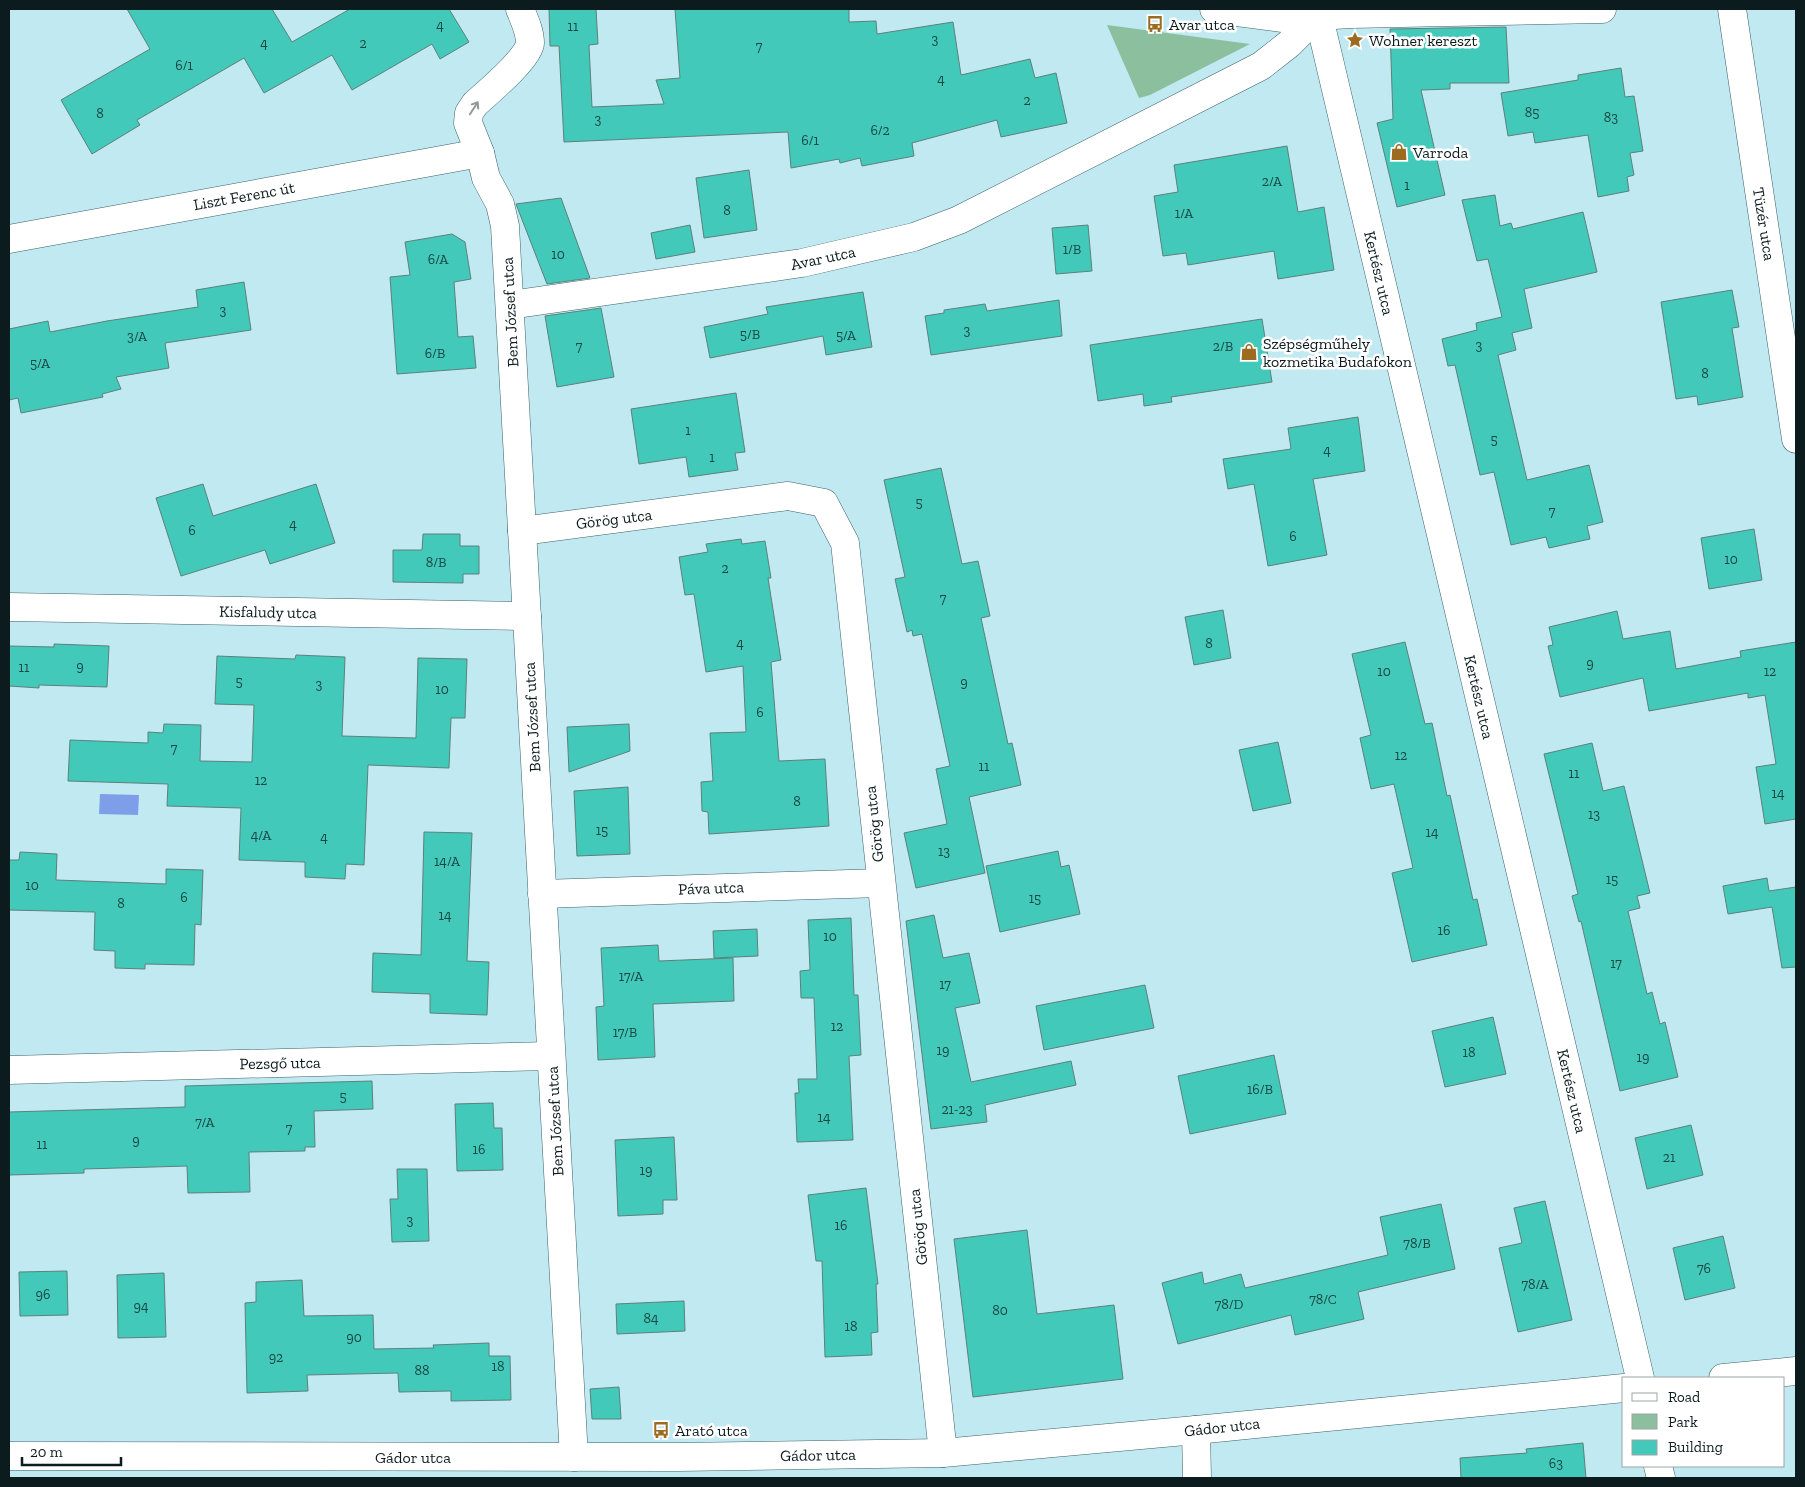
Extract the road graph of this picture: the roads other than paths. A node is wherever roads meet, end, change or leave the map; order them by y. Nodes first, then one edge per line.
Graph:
1 (520, 9) edge
2 (1214, 9) edge
3 (1602, 9) edge
4 (1732, 9) edge
5 (1318, 12) edge
6 (480, 153) junction
7 (9, 239) edge
8 (510, 305) junction
9 (1796, 439) edge
10 (522, 531) junction
11 (9, 608) edge
12 (527, 616) junction
13 (881, 883) junction
14 (542, 894) junction
15 (551, 1056) junction
16 (9, 1070) edge
17 (1796, 1371) edge
18 (1640, 1377) edge
19 (1733, 1377) edge
20 (1622, 1388) edge
21 (1196, 1430) junction
22 (943, 1453) junction
23 (9, 1456) edge
24 (574, 1457) junction
25 (678, 1468) edge
26 (1198, 1478) edge

6 -> 1 street, Bem József utca
2 - 5 street
3 - 5 street
4 - 9 street, Tüzér utca
5 - 8 street, Avar utca
5 - 18 street, Kertész utca
6 - 7 street, Liszt Ferenc út
6 - 8 street, Bem József utca
8 - 10 street, Bem József utca
10 - 12 street, Bem József utca
10 - 13 street, Görög utca
11 - 12 street, Kisfaludy utca
12 - 14 street, Bem József utca
13 - 14 street, Páva utca
13 - 22 street, Görög utca
14 - 15 street, Bem József utca
15 - 16 street, Pezsgő utca
15 - 24 street, Bem József utca
17 - 19 street
20 - 21 street, Gádor utca
21 - 22 street, Gádor utca
21 - 26 street
22 - 25 street, Gádor utca
23 - 24 street, Gádor utca
24 - 25 street, Gádor utca

